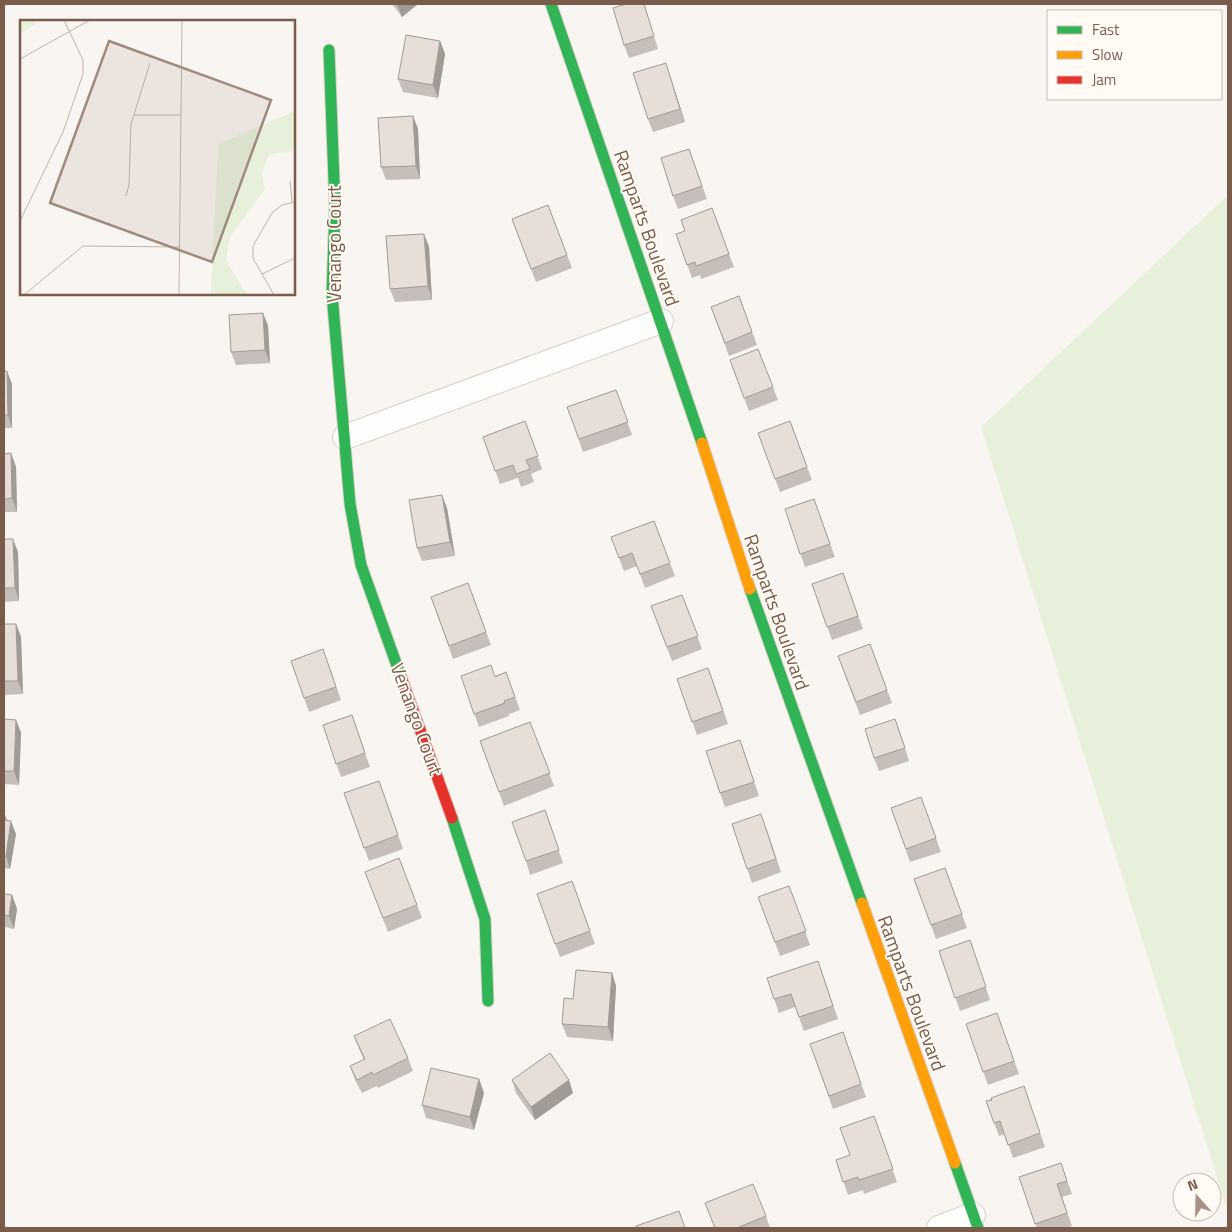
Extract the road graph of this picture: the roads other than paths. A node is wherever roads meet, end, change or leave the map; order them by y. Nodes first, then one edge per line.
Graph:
1 (551, 4) edge
2 (329, 50) dead end
3 (661, 321) junction
4 (345, 437) junction
5 (488, 1001) dead end
6 (975, 1222) edge
7 (939, 1228) edge

1 - 3 street, Ramparts Boulevard
2 - 4 street, Venango Court
3 - 4 street
3 - 6 street, Ramparts Boulevard
4 - 5 street, Venango Court
6 - 7 street

